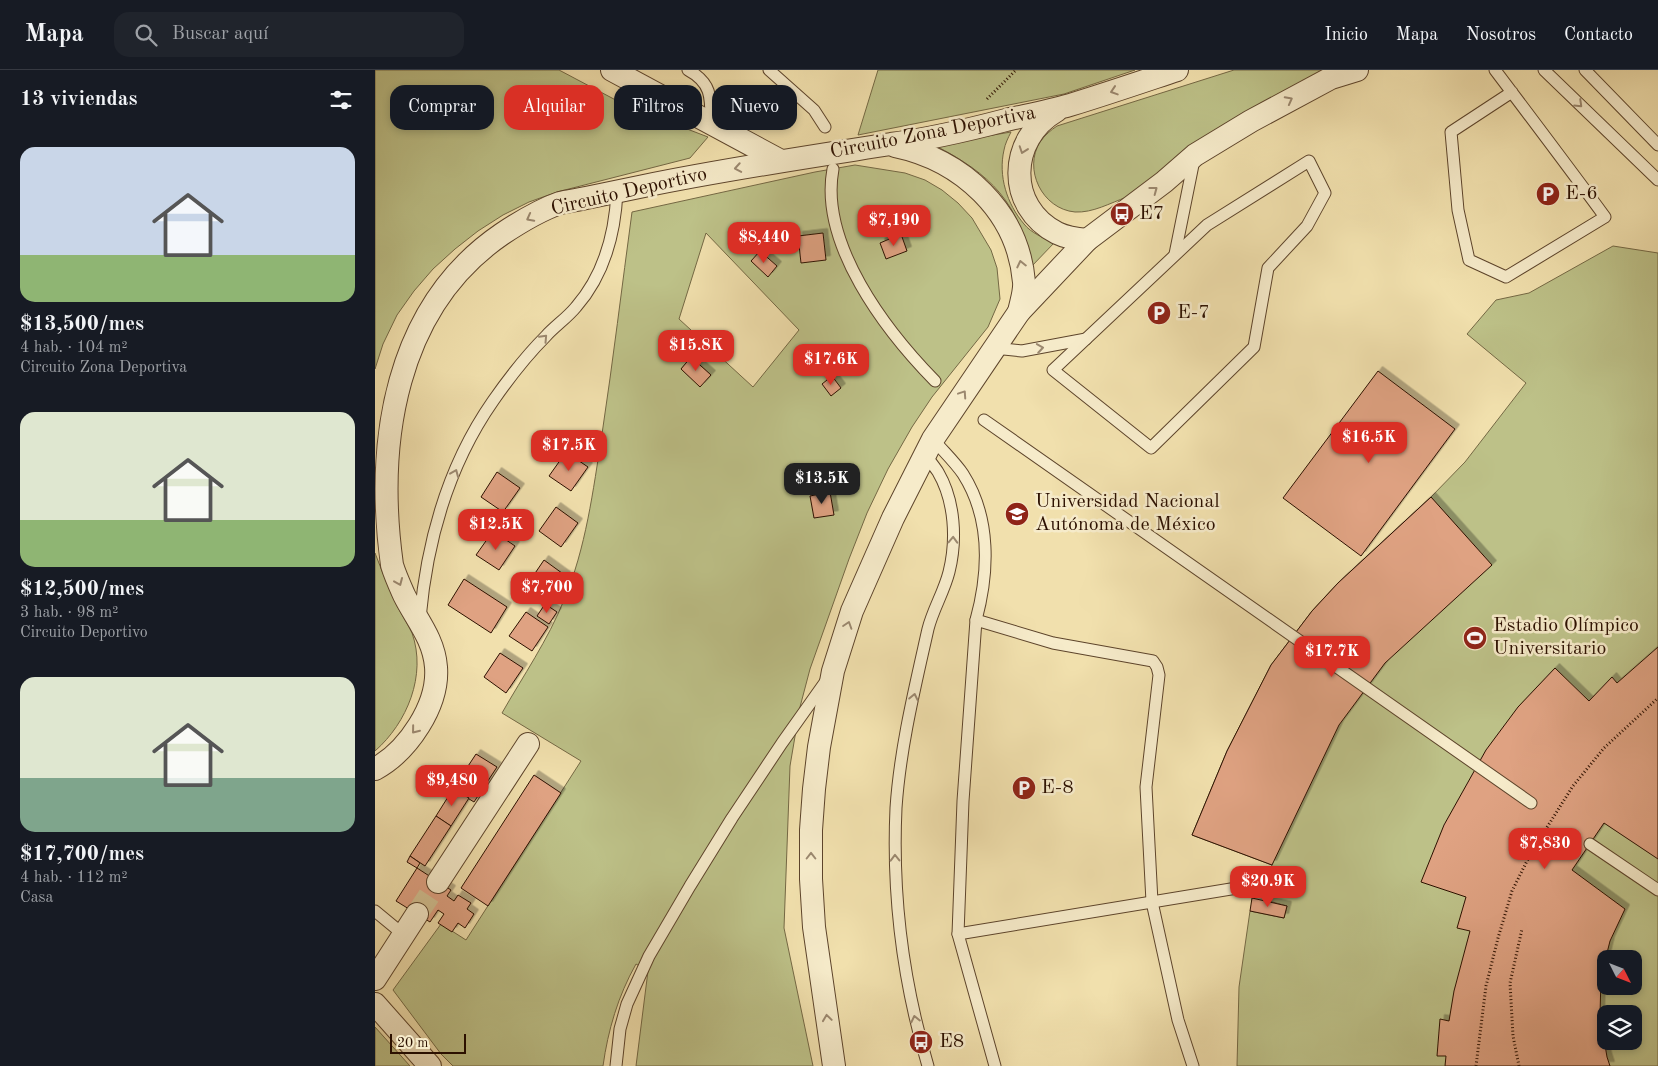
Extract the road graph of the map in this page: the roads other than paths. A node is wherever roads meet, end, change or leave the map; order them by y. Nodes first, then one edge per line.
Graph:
1 (612, 70) edge
2 (688, 70) edge
3 (769, 70) edge
4 (1177, 70) edge
5 (1357, 70) edge
6 (1495, 70) edge
7 (1544, 70) edge
8 (1585, 70) edge
9 (1512, 92) junction
10 (1068, 105) junction
11 (711, 123) junction
12 (825, 126) dead end
13 (889, 145) junction
14 (1658, 145) edge
15 (1195, 156) junction
16 (792, 159) junction
17 (833, 169) dead end
18 (1658, 180) edge
19 (617, 192) junction
20 (1087, 240) junction
21 (1175, 254) junction
22 (1019, 312) junction
23 (1086, 339) junction
24 (994, 348) junction
25 (935, 381) dead end
26 (983, 420) dead end
27 (933, 439) junction
28 (976, 620) junction
29 (419, 622) junction
30 (833, 672) junction
31 (528, 744) dead end
32 (375, 768) edge
33 (1531, 803) dead end
34 (1589, 844) dead end
35 (438, 882) tunnel mouth
36 (1268, 886) dead end
37 (1658, 890) edge
38 (1152, 902) junction
39 (375, 911) edge
40 (417, 914) tunnel mouth
41 (958, 934) junction
42 (404, 935) junction
43 (375, 980) edge
44 (375, 1004) edge
45 (430, 1066) edge
46 (616, 1066) edge
47 (834, 1066) edge
48 (928, 1066) edge
49 (995, 1066) edge
50 (1193, 1066) edge

1 - 11 street
2 - 11 lane
3 - 12 lane
4 -> 10 street, Circuito Zona Deportiva
15 -> 5 street
6 - 9 lane
7 -> 18 lane
8 - 14 lane
9 - 9 lane
10 - 13 street, Circuito Zona Deportiva
10 -> 20 street
11 - 16 street
13 - 16 street, Circuito Zona Deportiva
22 -> 13 street
20 -> 15 street
15 - 21 lane
16 -> 19 street, Circuito Deportivo
17 - 25 lane
29 -> 19 lane
19 -> 29 street, Circuito Deportivo
20 - 22 street
21 - 23 lane
21 - 23 lane
22 - 24 street
24 -> 23 lane
27 -> 24 street
26 - 33 lane
27 - 28 lane
30 -> 27 street
48 -> 27 lane
28 - 38 lane
28 - 41 lane
29 -> 32 street, Circuito Deportivo
30 - 46 lane
47 -> 30 street
31 - 35 street
34 - 37 lane
36 - 38 lane
38 - 41 lane
38 - 50 lane
39 - 42 lane
40 - 42 street
41 - 49 lane
42 - 43 street
44 - 45 street

